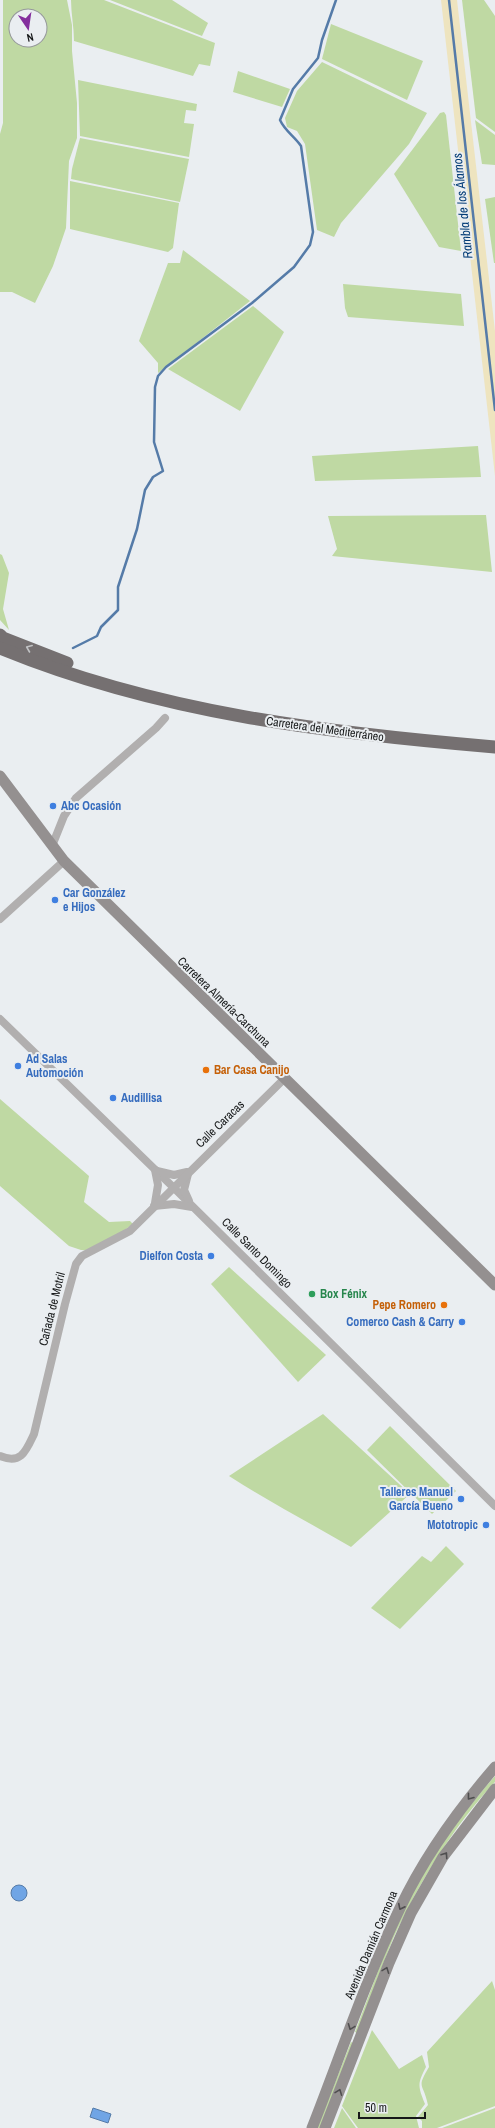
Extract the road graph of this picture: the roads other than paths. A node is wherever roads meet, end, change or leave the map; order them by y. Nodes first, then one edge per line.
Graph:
1 (0, 635) edge
2 (0, 648) edge
3 (157, 698) junction
4 (165, 718) dead end
5 (495, 747) edge
6 (0, 776) edge
7 (52, 846) junction
8 (64, 861) junction
9 (0, 919) edge
10 (0, 1019) edge
11 (284, 1079) junction
12 (155, 1170) junction
13 (190, 1170) junction
14 (173, 1187) junction
15 (154, 1206) junction
16 (192, 1206) junction
17 (495, 1285) edge
18 (0, 1456) edge
19 (495, 1506) edge
20 (495, 1767) edge
21 (495, 1789) edge
22 (312, 2128) edge
23 (325, 2128) edge

3 -> 1 highway, Carretera del Mediterráneo
2 - 3 highway, Carretera del Mediterráneo
3 - 5 highway, Carretera del Mediterráneo
4 - 7 street
6 - 7 main road, Carretera Almería-Carchuna
7 - 8 main road, Carretera Almería-Carchuna
8 - 9 street
8 - 11 main road, Carretera Almería-Carchuna
10 - 12 street, Calle Santo Domingo
11 - 13 street, Calle Caracas
11 - 17 main road, Carretera Almería-Carchuna
12 - 13 street
12 - 14 street, Calle Santo Domingo
12 - 15 street
13 - 14 street, Calle Caracas
13 - 16 street
14 - 15 street, Cañada de Motril
14 - 16 street, Calle Santo Domingo
15 - 16 street
15 - 18 street, Cañada de Motril
16 - 19 street, Calle Santo Domingo
20 -> 22 main road, Avenida Damián Carmona
23 -> 21 main road, Avenida Damián Carmona

